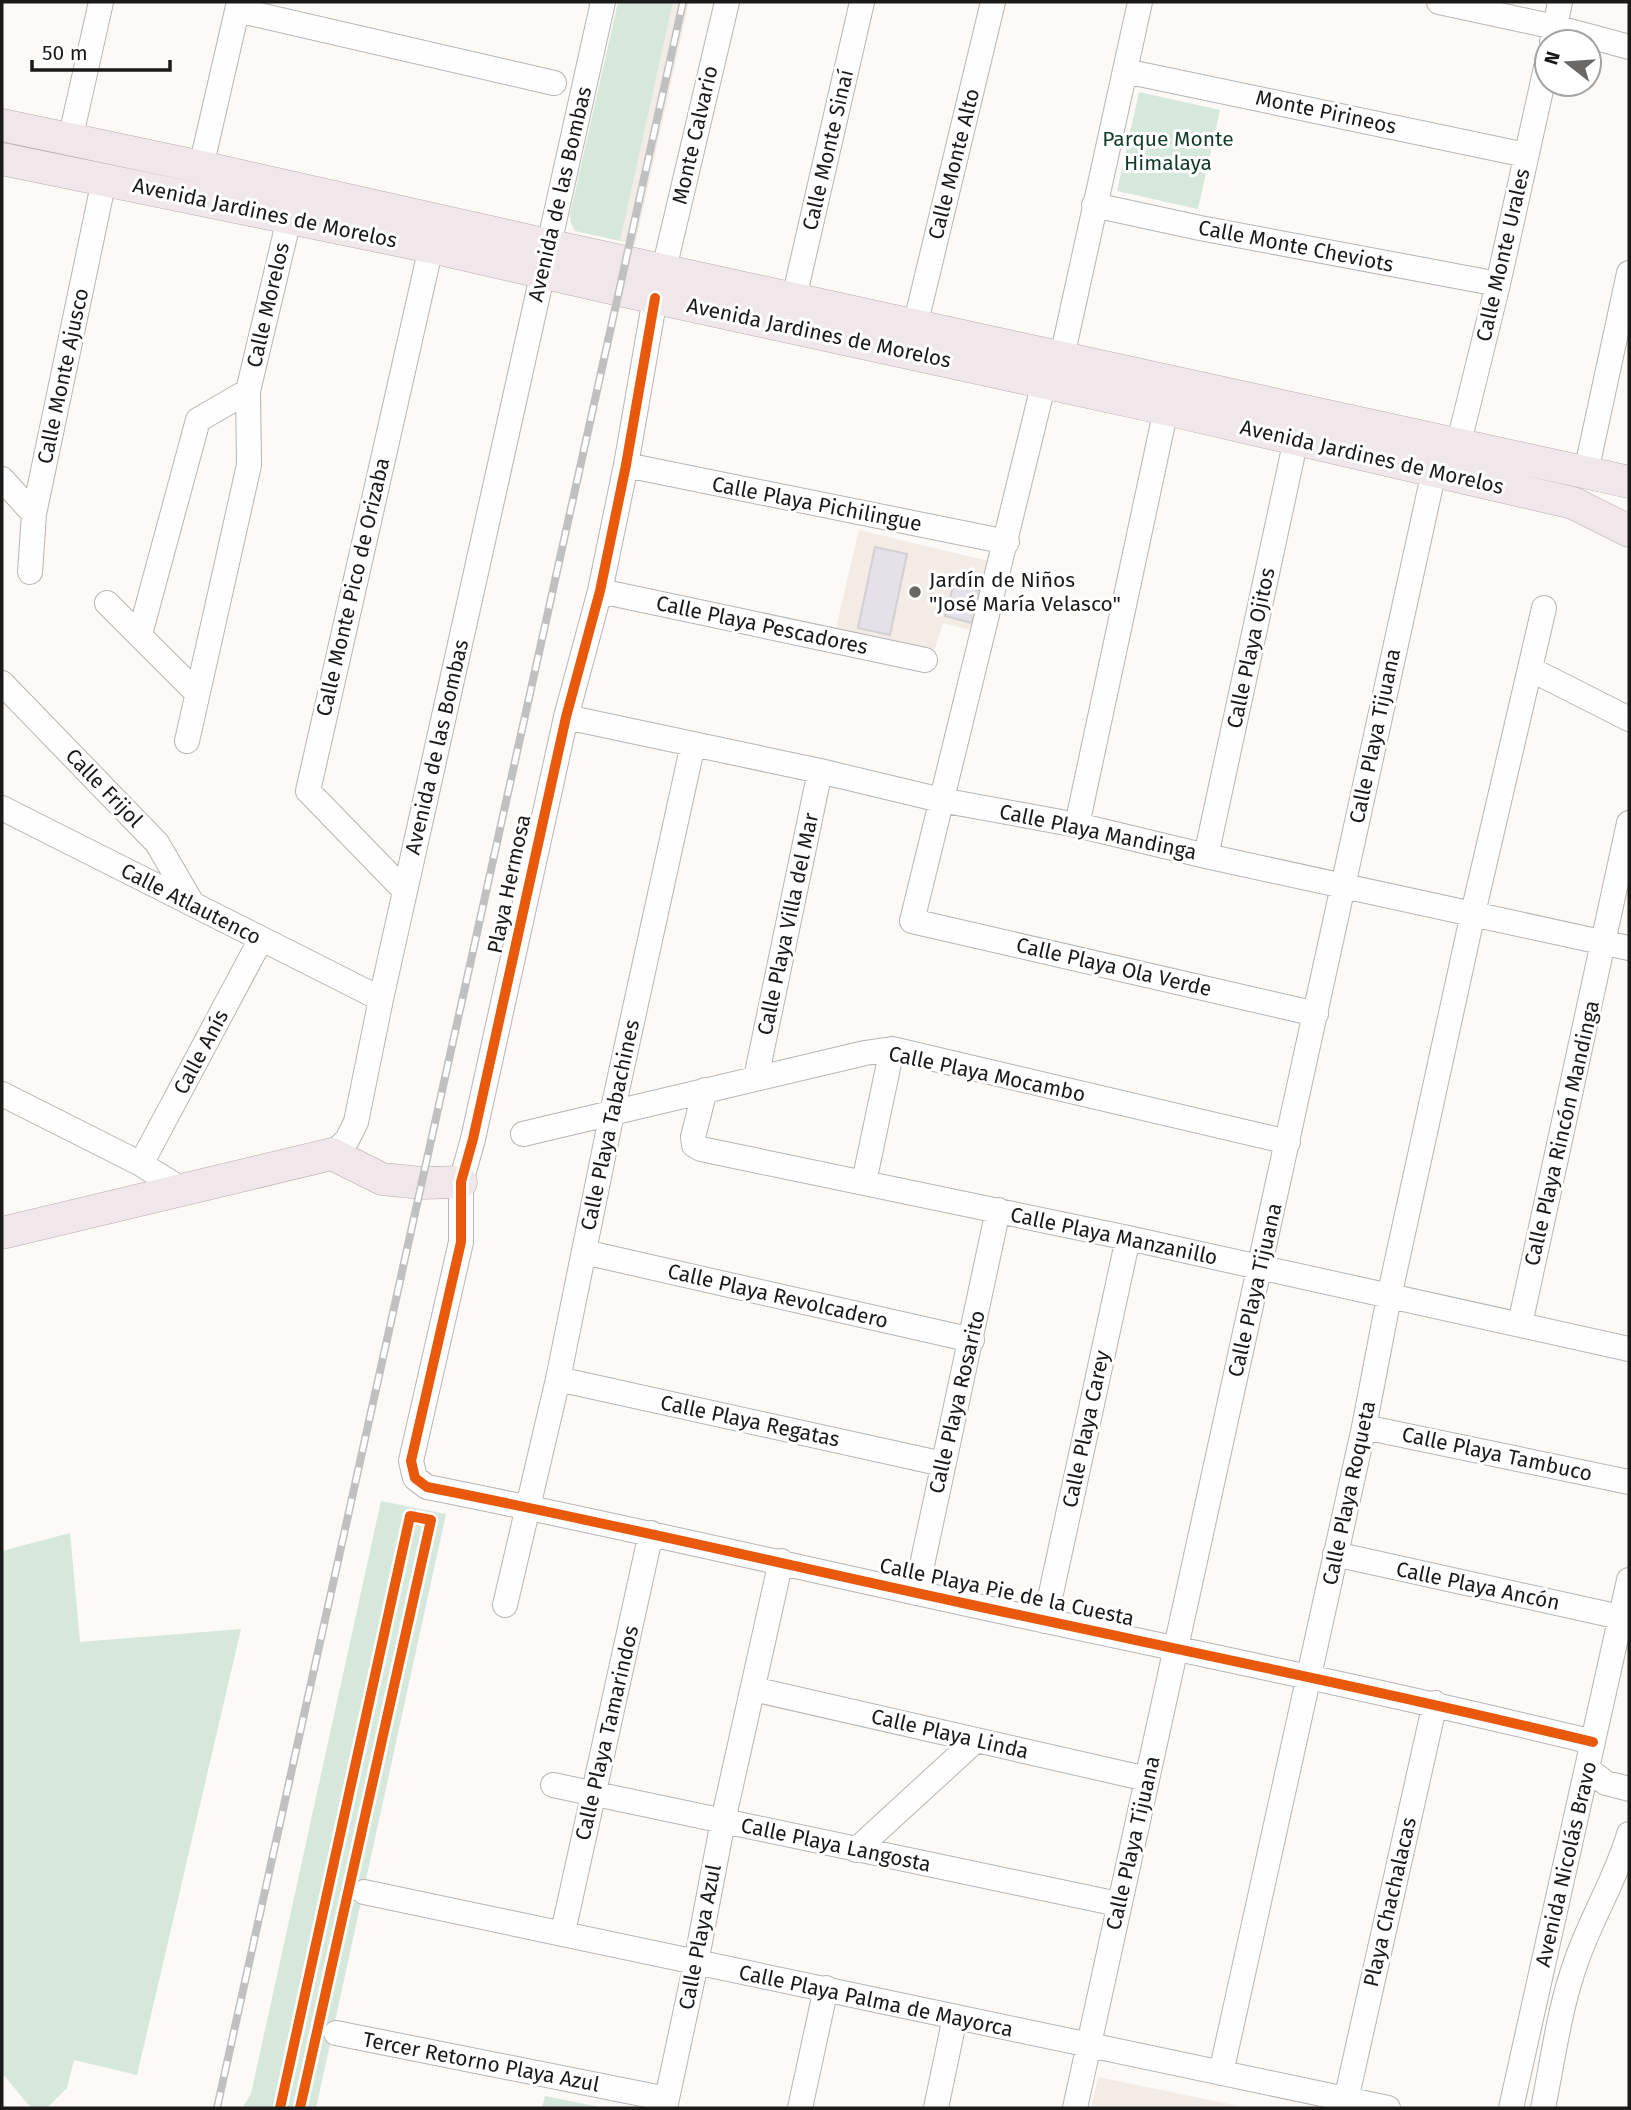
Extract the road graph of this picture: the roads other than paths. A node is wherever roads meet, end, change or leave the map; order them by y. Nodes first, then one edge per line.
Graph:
1 (101, 2) edge
2 (603, 2) edge
3 (727, 2) edge
4 (862, 2) edge
5 (993, 2) edge
6 (1140, 2) edge
7 (1439, 2) edge
8 (1560, 2) edge
9 (238, 6) edge
10 (1533, 28) edge
11 (1554, 28) edge
12 (1603, 43) edge
13 (1629, 47) edge
14 (1125, 71) junction
15 (554, 83) dead end
16 (1539, 98) edge
17 (3, 132) edge
18 (70, 140) junction
19 (1526, 155) junction
20 (2, 159) edge
21 (201, 167) junction
22 (104, 180) junction
23 (1094, 205) junction
24 (289, 219) junction
25 (431, 247) junction
26 (545, 259) junction
27 (1629, 273) edge
28 (659, 284) junction
29 (1498, 284) junction
30 (794, 298) junction
31 (915, 326) junction
32 (985, 354) junction
33 (1053, 370) junction
34 (248, 391) junction
35 (1166, 409) junction
36 (1296, 439) junction
37 (1458, 446) junction
38 (626, 465) junction
39 (1434, 471) junction
40 (1586, 472) junction
41 (2, 479) edge
42 (1629, 482) edge
43 (34, 514) junction
44 (1629, 531) edge
45 (1007, 542) junction
46 (30, 572) dead end
47 (600, 591) junction
48 (107, 603) dead end
49 (1544, 608) dead end
50 (140, 634) junction
51 (925, 660) dead end
52 (1530, 669) junction
53 (2, 683) edge
54 (197, 692) junction
55 (566, 718) junction
56 (1629, 719) edge
57 (187, 741) dead end
58 (693, 744) junction
59 (820, 771) junction
60 (941, 800) junction
61 (2, 808) edge
62 (1629, 823) edge
63 (1077, 825) junction
64 (1206, 856) junction
65 (1342, 886) junction
66 (405, 891) junction
67 (192, 903) junction
68 (1473, 913) junction
69 (261, 939) junction
70 (1604, 942) junction
71 (1629, 948) edge
72 (380, 999) junction
73 (1316, 1014) junction
74 (892, 1049) junction
75 (756, 1078) junction
76 (705, 1090) junction
77 (2, 1094) edge
78 (612, 1113) junction
79 (523, 1134) dead end
80 (1288, 1142) junction
81 (332, 1154) junction
82 (141, 1164) junction
83 (461, 1182) junction
84 (864, 1182) junction
85 (181, 1189) junction
86 (998, 1210) junction
87 (2, 1233) edge
88 (1128, 1238) junction
89 (584, 1252) junction
90 (1259, 1268) junction
91 (1389, 1297) junction
92 (1520, 1324) junction
93 (972, 1340) junction
94 (1629, 1349) edge
95 (558, 1379) junction
96 (1364, 1427) junction
97 (943, 1464) junction
98 (415, 1478) joint
99 (1629, 1482) edge
100 (527, 1507) junction
101 (651, 1533) junction
102 (1335, 1555) junction
103 (781, 1561) junction
104 (1629, 1580) edge
105 (916, 1593) junction
106 (505, 1605) dead end
107 (1620, 1617) junction
108 (1045, 1621) junction
109 (1176, 1648) junction
110 (1309, 1676) junction
111 (753, 1689) junction
112 (1434, 1703) junction
113 (976, 1740) junction
114 (1593, 1742) junction
115 (1587, 1769) junction
116 (1147, 1779) junction
117 (553, 1785) dead end
118 (1629, 1789) edge
119 (593, 1793) junction
120 (723, 1821) junction
121 (1629, 1834) edge
122 (856, 1850) junction
123 (1625, 1866) edge
124 (364, 1892) dead end
125 (1118, 1904) junction
126 (562, 1932) junction
127 (696, 1963) junction
128 (826, 1988) junction
129 (955, 2017) junction
130 (336, 2033) dead end
131 (1088, 2047) junction
132 (1222, 2073) junction
133 (1346, 2100) junction
134 (666, 2104) edge
135 (800, 2108) edge
136 (936, 2108) edge
137 (1074, 2108) edge
138 (1388, 2108) edge
139 (1511, 2108) edge
140 (1544, 2108) edge

1 - 18 street
2 - 26 street, Avenida de las Bombas
3 - 28 street, Monte Calvario
4 - 30 street, Calle Monte Sinaí
5 - 31 street, Calle Monte Alto
6 - 14 street
7 - 10 street
8 - 11 street
9 - 15 street
9 - 21 street
12 - 13 street
14 - 19 street, Monte Pirineos
14 - 23 street
16 - 19 street, Calle Monte Urales
17 - 18 main road, Avenida Jardines de Morelos
18 - 21 main road, Avenida Jardines de Morelos
19 - 29 street, Calle Monte Urales
20 - 22 main road, Avenida Jardines de Morelos
21 - 26 main road, Avenida Jardines de Morelos
22 - 24 main road, Avenida Jardines de Morelos
22 - 43 street, Calle Monte Ajusco
23 - 29 street, Calle Monte Cheviots
23 - 33 street
24 - 25 main road, Avenida Jardines de Morelos
24 - 34 street, Calle Morelos
25 - 26 main road, Avenida Jardines de Morelos
25 - 66 street, Calle Monte Pico de Orizaba
26 - 28 main road, Avenida Jardines de Morelos
26 - 66 street, Avenida de las Bombas
27 - 40 street
28 - 30 main road, Avenida Jardines de Morelos
28 - 32 main road, Avenida Jardines de Morelos
28 - 38 street, Playa Hermosa
29 - 37 street, Calle Monte Urales
30 - 31 main road, Avenida Jardines de Morelos
31 - 32 main road, Avenida Jardines de Morelos
32 - 33 main road, Avenida Jardines de Morelos
33 - 35 main road, Avenida Jardines de Morelos
33 - 37 main road, Avenida Jardines de Morelos
33 - 45 street
34 - 50 street
34 - 54 street, Calle Morelos
35 - 36 main road, Avenida Jardines de Morelos
35 - 63 street
36 - 39 main road, Avenida Jardines de Morelos
36 - 64 street, Calle Playa Ojitos
37 - 40 main road, Avenida Jardines de Morelos
38 - 45 street, Calle Playa Pichilingue
38 - 47 street, Playa Hermosa
39 - 44 main road, Avenida Jardines de Morelos
39 - 65 street, Calle Playa Tijuana
40 - 42 main road, Avenida Jardines de Morelos
41 - 43 street
43 - 46 street, Calle Monte Ajusco
45 - 60 street
47 - 51 street, Calle Playa Pescadores
47 - 55 street, Playa Hermosa
48 - 50 street
49 - 52 street, Calle Playa Roqueta
50 - 54 street
52 - 56 street
52 - 68 street, Calle Playa Roqueta
53 - 67 street, Calle Frijol
54 - 57 street, Calle Morelos
55 - 58 street, Calle Playa Mandinga
55 - 83 street, Playa Hermosa
58 - 59 street, Calle Playa Mandinga
58 - 78 street, Calle Playa Tabachines
59 - 60 street, Calle Playa Mandinga
59 - 75 street, Calle Playa Villa del Mar
60 - 63 street, Calle Playa Mandinga
60 - 73 street, Calle Playa Ola Verde
61 - 67 street, Calle Atlautenco
62 - 70 street, Calle Playa Rincón Mandinga
63 - 64 street, Calle Playa Mandinga
64 - 65 street, Calle Playa Mandinga
65 - 68 street, Calle Playa Mandinga
65 - 73 street, Calle Playa Tijuana
66 - 72 street, Avenida de las Bombas
67 - 69 street, Calle Atlautenco
68 - 70 street, Calle Playa Mandinga
68 - 91 street, Calle Playa Roqueta
69 - 72 street, Calle Atlautenco
69 - 82 street, Calle Anís
70 - 71 street, Calle Playa Mandinga
70 - 92 street, Calle Playa Rincón Mandinga
72 - 81 street, Avenida de las Bombas
73 - 80 street, Calle Playa Tijuana
74 - 75 street, Calle Playa Mocambo
74 - 80 street, Calle Playa Mocambo
74 - 84 street
75 - 76 street, Calle Playa Mocambo
76 - 78 street, Calle Playa Mocambo
76 - 84 street, Calle Playa Manzanillo
77 - 82 street
78 - 79 street, Calle Playa Mocambo
78 - 89 street, Calle Playa Tabachines
80 - 90 street, Calle Playa Tijuana
81 - 83 main road
81 - 85 main road
82 - 85 street
83 - 98 street, Playa Hermosa
84 - 86 street, Calle Playa Manzanillo
85 - 87 main road
86 - 88 street, Calle Playa Manzanillo
86 - 93 street, Calle Playa Rosarito
88 - 90 street, Calle Playa Manzanillo
88 - 108 street, Calle Playa Carey
89 - 93 street, Calle Playa Revolcadero
89 - 95 street, Calle Playa Tabachines
90 - 91 street, Calle Playa Manzanillo
90 - 109 street, Calle Playa Tijuana
91 - 92 street, Calle Playa Manzanillo
91 - 96 street, Calle Playa Roqueta
92 - 94 street, Calle Playa Manzanillo
93 - 97 street, Calle Playa Rosarito
95 - 97 street, Calle Playa Regatas
95 - 100 street, Calle Playa Tabachines
96 - 99 street, Calle Playa Tambuco
96 - 102 street, Calle Playa Roqueta
97 - 105 street, Calle Playa Rosarito
98 - 100 street, Calle Playa Pie de la Cuesta
100 - 101 street, Calle Playa Pie de la Cuesta
100 - 106 street, Calle Playa Tabachines
101 - 103 street, Calle Playa Pie de la Cuesta
101 - 119 street, Calle Playa Tamarindos
102 - 107 street, Calle Playa Ancón
102 - 110 street, Calle Playa Roqueta
103 - 105 street, Calle Playa Pie de la Cuesta
103 - 111 street, Calle Playa Azul
104 - 107 street, Avenida Nicolás Bravo
105 - 108 street, Calle Playa Pie de la Cuesta
107 - 114 street, Avenida Nicolás Bravo
108 - 109 street, Calle Playa Pie de la Cuesta
109 - 110 street, Calle Playa Pie de la Cuesta
109 - 116 street, Calle Playa Tijuana
110 - 112 street, Calle Playa Pie de la Cuesta
110 - 132 street, Calle Playa Roqueta
111 - 113 street, Calle Playa Linda
111 - 120 street, Calle Playa Azul
112 - 114 street, Calle Playa Pie de la Cuesta
112 - 133 street, Playa Chachalacas
113 - 116 street, Calle Playa Linda
113 - 122 street
114 - 115 street, Avenida Nicolás Bravo
115 - 118 street
115 - 139 street, Avenida Nicolás Bravo
116 - 125 street, Calle Playa Tijuana
117 - 119 street, Calle Playa Langosta
119 - 120 street, Calle Playa Langosta
119 - 126 street, Calle Playa Tamarindos
120 - 122 street, Calle Playa Langosta
120 - 127 street, Calle Playa Azul
121 - 123 street, Avenida Nicolás Bravo
122 - 125 street, Calle Playa Langosta
123 - 140 street, Avenida Nicolás Bravo
124 - 126 street, Calle Playa Palma de Mayorca
125 - 131 street, Calle Playa Tijuana
126 - 127 street, Calle Playa Palma de Mayorca
127 - 128 street, Calle Playa Palma de Mayorca
127 - 134 street, Calle Playa Azul
128 - 129 street, Calle Playa Palma de Mayorca
128 - 135 street
129 - 131 street, Calle Playa Palma de Mayorca
129 - 136 street
130 - 134 street, Tercer Retorno Playa Azul
131 - 132 street, Calle Playa Palma de Mayorca
131 - 137 street, Calle Playa Tijuana
132 - 133 street, Calle Playa Palma de Mayorca
133 - 138 street, Calle Playa Palma de Mayorca

